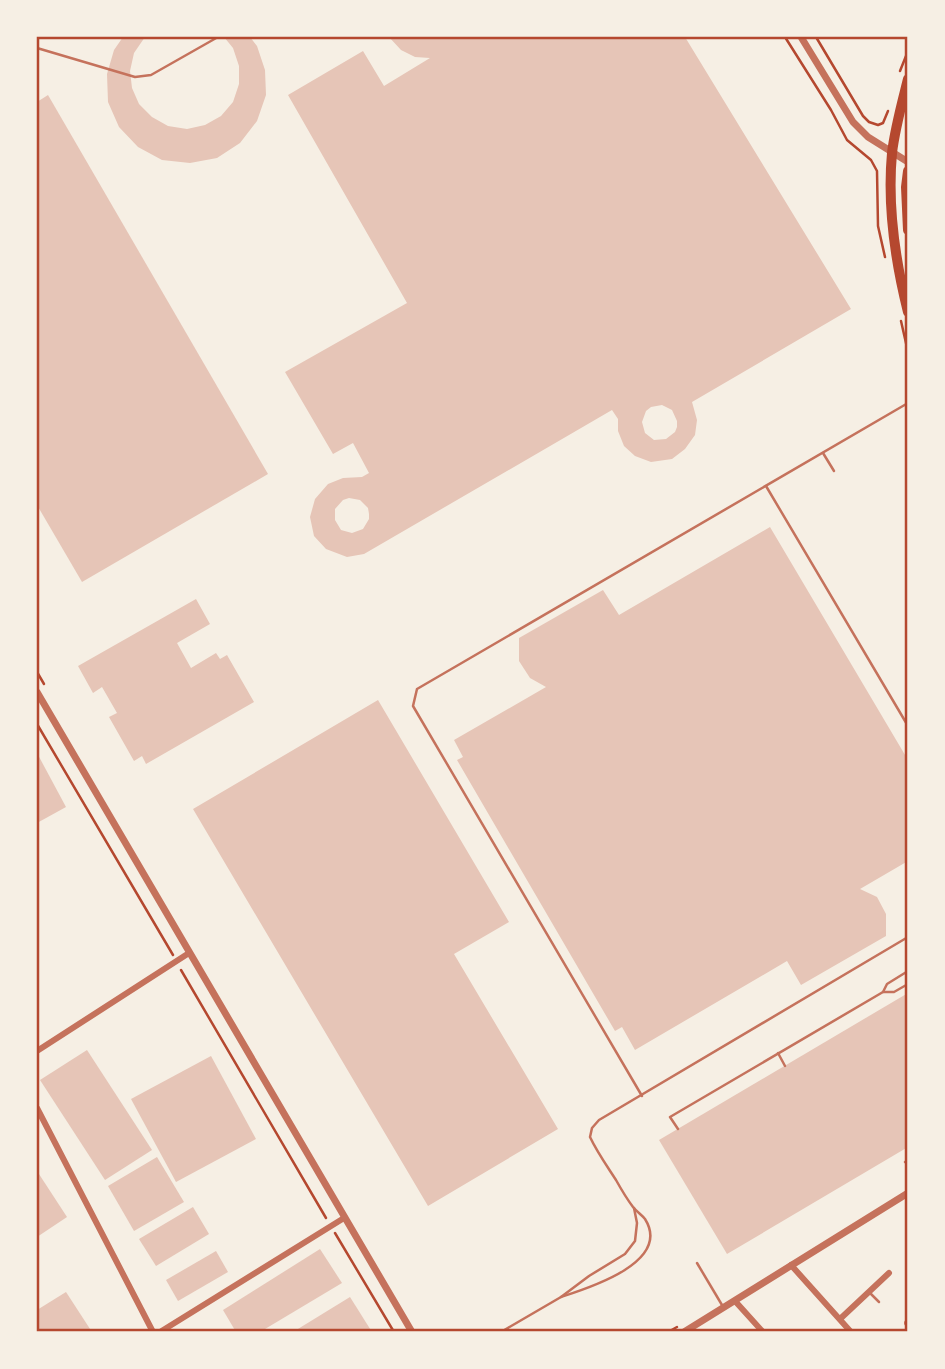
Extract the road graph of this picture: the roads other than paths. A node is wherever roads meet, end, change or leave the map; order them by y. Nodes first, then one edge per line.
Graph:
1 (218, 37) edge
2 (801, 37) edge
3 (37, 48) edge
4 (908, 79) edge
5 (892, 152) junction
6 (908, 162) edge
7 (908, 171) edge
8 (908, 230) edge
9 (908, 312) edge
10 (908, 403) edge
11 (823, 453) junction
12 (834, 471) dead end
13 (766, 486) junction
14 (37, 692) edge
15 (908, 726) edge
16 (908, 937) edge
17 (189, 953) junction
18 (908, 971) edge
19 (908, 984) edge
20 (883, 992) junction
21 (37, 1051) edge
22 (778, 1054) junction
23 (785, 1066) dead end
24 (642, 1096) junction
25 (37, 1108) edge
26 (678, 1129) dead end
27 (908, 1193) edge
28 (634, 1208) junction
29 (344, 1217) junction
30 (697, 1263) dead end
31 (791, 1265) junction
32 (889, 1273) dead end
33 (869, 1292) junction
34 (561, 1297) junction
35 (735, 1301) junction
36 (879, 1303) dead end
37 (723, 1308) junction
38 (840, 1319) junction
39 (153, 1332) edge
40 (160, 1332) edge
41 (412, 1332) edge
42 (501, 1332) edge
43 (684, 1332) edge
44 (763, 1332) edge
45 (851, 1332) edge

1 - 3 lane
2 - 5 street
4 - 5 highway
5 - 6 street
5 - 9 highway
7 - 8 highway
10 - 11 lane
11 - 12 lane
11 - 13 lane
13 - 15 lane
13 - 24 lane
14 - 17 street
16 - 24 lane
17 - 21 street
17 - 29 street
18 - 20 lane
19 - 20 lane
20 - 22 lane
22 - 23 lane
22 - 26 lane
24 - 28 lane
25 - 39 street
27 - 31 street
28 - 34 lane
28 - 34 lane
29 - 40 street
29 - 41 street
30 - 37 lane
31 - 35 street
31 - 38 street
32 - 33 street
33 - 36 lane
33 - 38 street
34 - 42 lane
35 - 37 street
35 - 44 street
37 - 43 street
38 - 45 street

